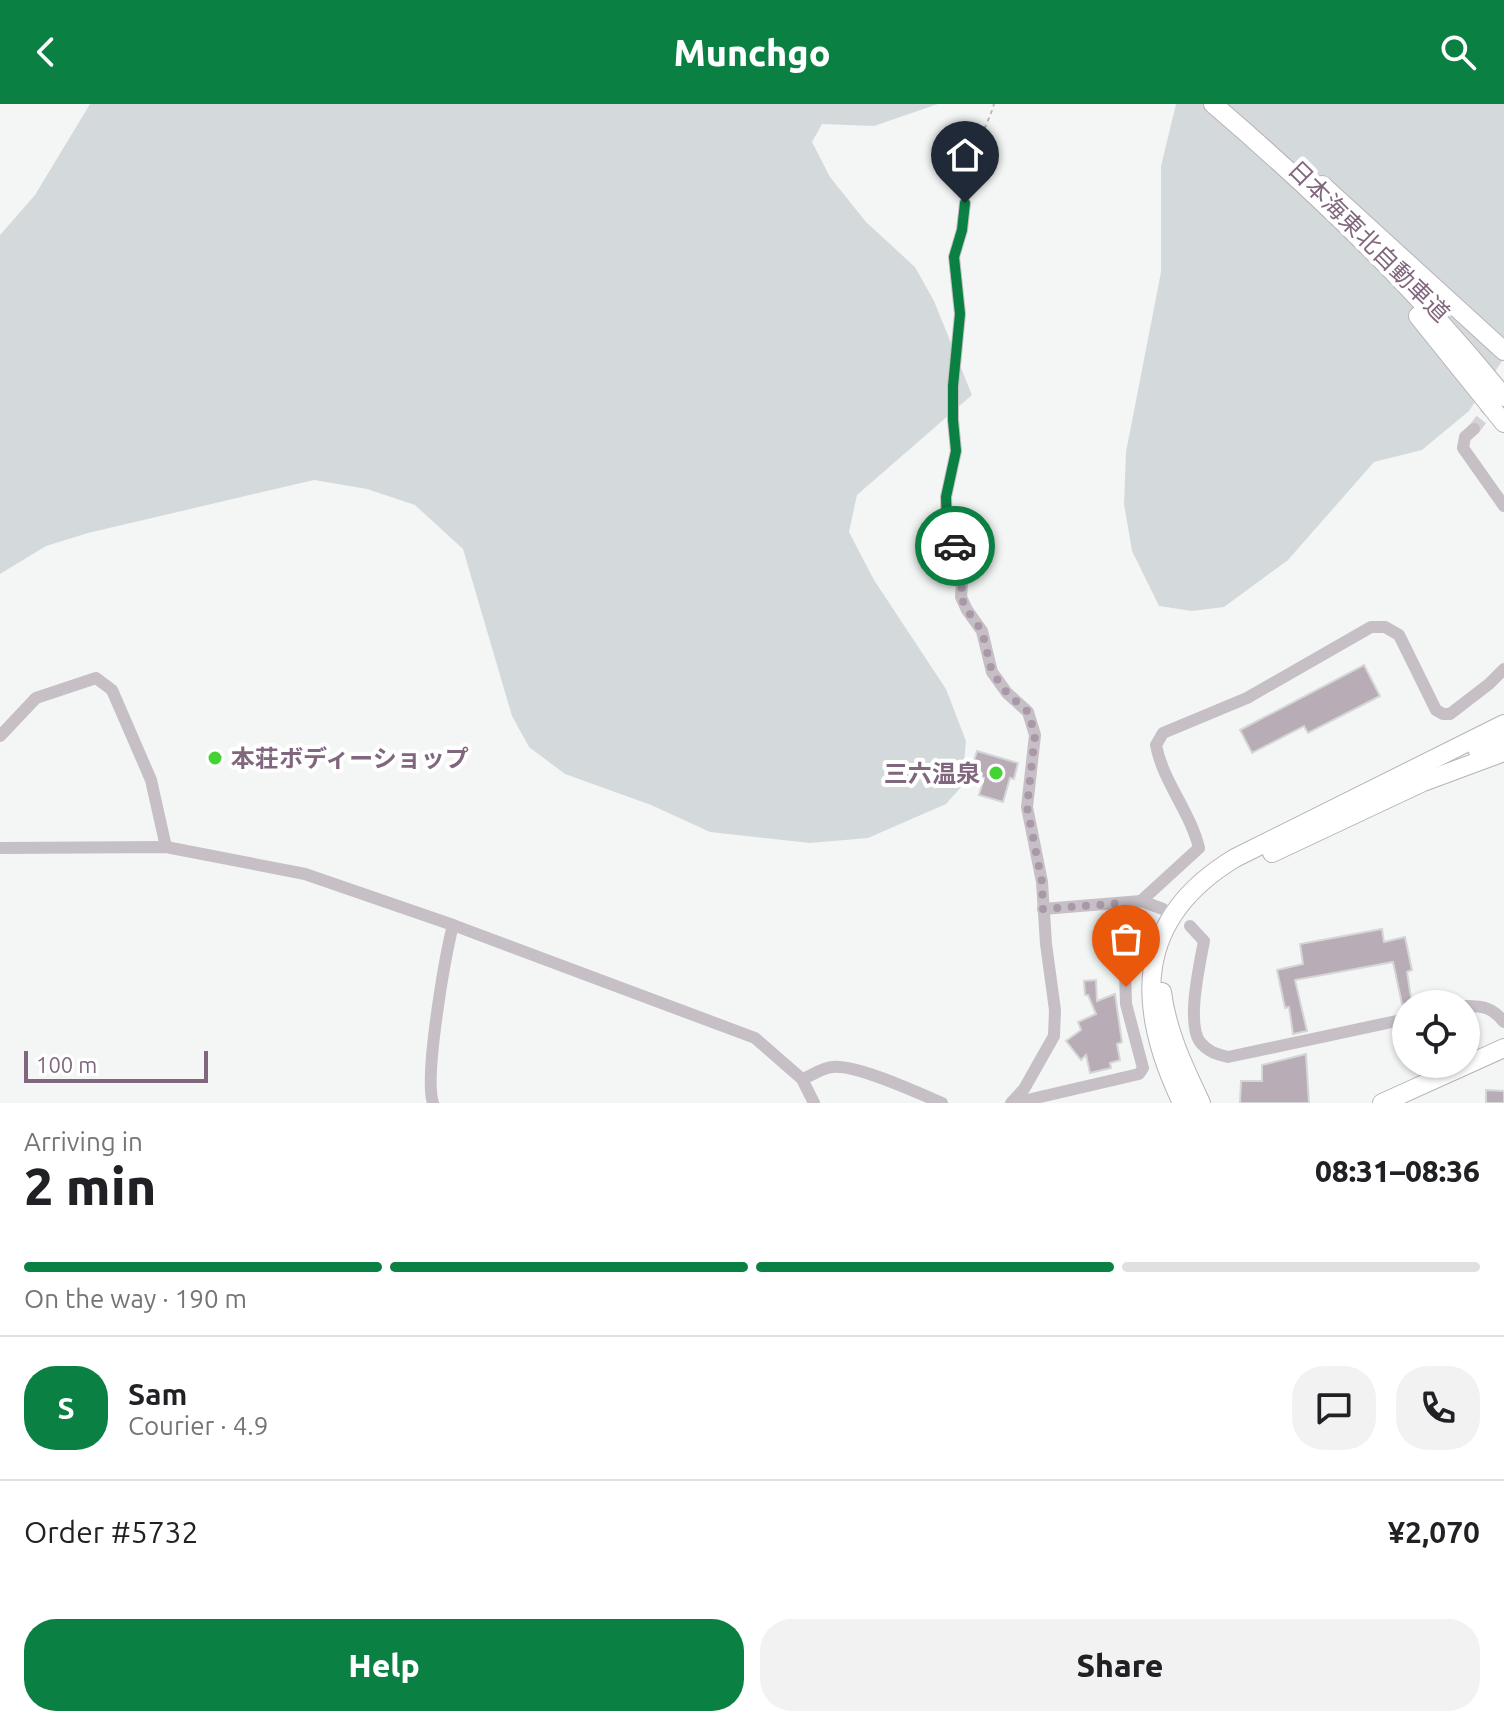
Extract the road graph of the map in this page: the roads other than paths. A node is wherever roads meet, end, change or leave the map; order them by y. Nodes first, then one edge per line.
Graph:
1 (1213, 104) edge
2 (1226, 104) edge
3 (1276, 154) junction
4 (965, 203) road end
5 (1504, 351) edge
6 (1504, 386) edge
7 (1504, 397) edge
8 (1504, 423) edge
9 (1474, 429) tunnel mouth
10 (1504, 506) edge
11 (1504, 669) edge
12 (1504, 710) edge
13 (1504, 724) edge
14 (0, 736) edge
15 (1504, 738) edge
16 (1453, 748) junction
17 (1504, 752) edge
18 (1423, 782) junction
19 (166, 847) junction
20 (0, 848) edge
21 (1141, 901) junction
22 (1123, 903) junction
23 (1043, 909) junction
24 (1163, 909) dead end
25 (453, 925) junction
26 (1190, 926) dead end
27 (1480, 1006) edge
28 (1392, 1022) edge
29 (1504, 1022) edge
30 (1504, 1048) edge
31 (802, 1079) junction
32 (433, 1103) edge
33 (814, 1103) edge
34 (942, 1103) edge
35 (1012, 1103) edge
36 (1182, 1103) edge
37 (1201, 1103) edge
38 (1382, 1103) edge

1 - 3 highway
2 - 3 highway, 日本海東北自動車道
3 - 5 highway
3 - 6 highway, 日本海東北自動車道
3 - 7 highway
3 - 8 highway
4 - 23 street
9 - 10 street
11 - 21 street
12 - 16 highway
13 - 16 highway
14 - 19 street
15 - 18 highway
16 - 36 highway
17 - 18 highway
18 - 37 highway
19 - 20 street
19 - 25 street
21 - 22 street
21 - 24 street
22 - 23 street
22 - 35 street
23 - 35 street
25 - 31 street
25 - 32 street
26 - 28 street
27 - 29 street
30 - 38 highway
31 - 33 street
31 - 34 street

